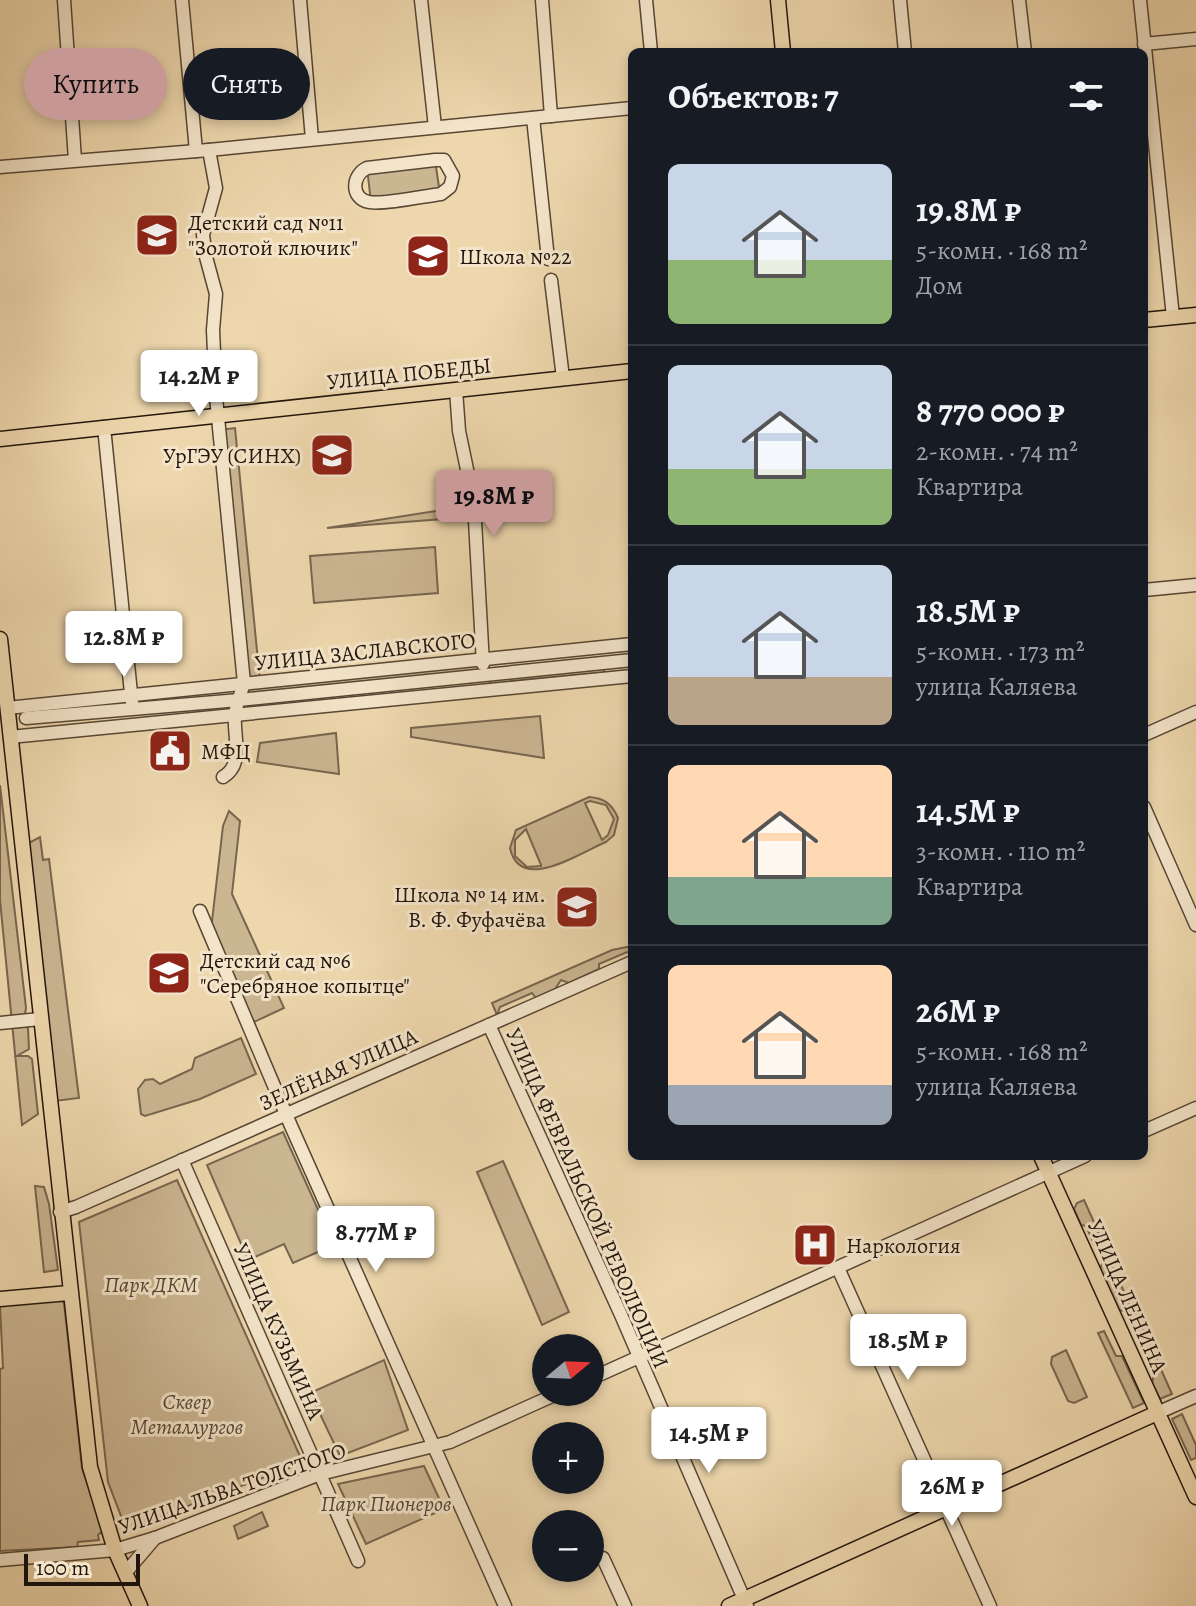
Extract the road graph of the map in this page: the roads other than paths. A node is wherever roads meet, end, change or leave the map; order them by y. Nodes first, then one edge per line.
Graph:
1 (64, 0) edge
2 (182, 0) edge
3 (300, 0) edge
4 (421, 0) edge
5 (542, 0) edge
6 (646, 0) edge
7 (778, 0) edge
8 (900, 0) edge
9 (1019, 0) edge
10 (1140, 0) edge
11 (1196, 39) edge
12 (1144, 44) junction
13 (651, 48) edge
14 (783, 48) edge
15 (905, 48) edge
16 (1025, 48) edge
17 (1144, 48) edge
18 (1148, 82) edge
19 (628, 108) edge
20 (551, 116) junction
21 (533, 118) junction
22 (435, 127) junction
23 (312, 139) junction
24 (202, 150) junction
25 (75, 160) junction
26 (435, 160) joint
27 (0, 167) edge
28 (548, 259) dead end
29 (551, 280) dead end
30 (1196, 315) edge
31 (1173, 317) junction
32 (1148, 320) edge
33 (628, 371) edge
34 (563, 378) junction
35 (456, 390) junction
36 (217, 416) junction
37 (104, 427) junction
38 (0, 439) edge
39 (1196, 585) edge
40 (1148, 590) edge
41 (0, 639) edge
42 (628, 644) edge
43 (482, 659) junction
44 (628, 660) edge
45 (484, 675) junction
46 (628, 676) edge
47 (244, 683) junction
48 (486, 691) junction
49 (239, 700) junction
50 (132, 702) junction
51 (7, 708) junction
52 (1196, 712) edge
53 (235, 715) junction
54 (26, 718) dead end
55 (135, 727) junction
56 (1148, 733) edge
57 (10, 737) junction
58 (6, 761) edge
59 (223, 777) dead end
60 (1148, 816) edge
61 (200, 911) dead end
62 (1196, 925) edge
63 (628, 964) edge
64 (40, 1019) junction
65 (0, 1023) edge
66 (489, 1025) junction
67 (1196, 1108) edge
68 (286, 1114) junction
69 (1148, 1129) edge
70 (182, 1160) junction
71 (1043, 1160) edge
72 (1076, 1160) edge
73 (1048, 1172) junction
74 (60, 1212) junction
75 (838, 1268) junction
76 (69, 1293) junction
77 (0, 1299) edge
78 (639, 1357) junction
79 (604, 1373) edge
80 (1196, 1396) edge
81 (532, 1405) edge
82 (1157, 1413) junction
83 (434, 1447) junction
84 (320, 1474) junction
85 (1196, 1497) edge
86 (947, 1509) junction
87 (155, 1538) junction
88 (115, 1550) junction
89 (0, 1560) edge
90 (604, 1560) edge
91 (358, 1561) dead end
92 (126, 1572) junction
93 (746, 1602) edge
94 (140, 1606) edge
95 (505, 1606) edge
96 (625, 1606) edge
97 (729, 1606) edge
98 (990, 1606) edge

1 - 25 street
2 - 24 street
3 - 23 street
4 - 22 street
5 - 20 street
6 - 13 street
7 - 14 main road
8 - 15 street
9 - 16 street
10 - 12 street
11 - 12 street
12 - 17 street
18 - 31 street
19 - 20 street
20 - 21 street
21 - 22 street
21 - 28 street
22 - 23 street
23 - 24 street
24 - 25 street
24 - 36 street
25 - 27 street
26 - 26 street
29 - 34 street
30 - 31 main road
31 - 32 main road
33 - 34 main road, УЛИЦА ПОБЕДЫ
34 - 35 main road, УЛИЦА ПОБЕДЫ
35 - 36 main road, УЛИЦА ПОБЕДЫ
35 - 43 street
36 - 37 main road, УЛИЦА ПОБЕДЫ
36 - 47 street
37 - 38 main road, УЛИЦА ПОБЕДЫ
37 - 50 street
39 - 40 street
41 - 51 main road
42 - 43 street, УЛИЦА ЗАСЛАВСКОГО
43 - 45 street
43 - 47 street, УЛИЦА ЗАСЛАВСКОГО
44 - 45 street, УЛИЦА ЗАСЛАВСКОГО
45 - 48 street
45 - 49 street, УЛИЦА ЗАСЛАВСКОГО
46 - 48 street
47 - 49 street
47 - 50 street, УЛИЦА ЗАСЛАВСКОГО
48 - 53 street
49 - 50 street, УЛИЦА ЗАСЛАВСКОГО
49 - 53 street
50 - 51 street, УЛИЦА ЗАСЛАВСКОГО
50 - 54 street, УЛИЦА ЗАСЛАВСКОГО
50 - 55 street
51 - 57 main road
52 - 56 street
53 - 55 street
53 - 59 street
55 - 57 street
57 - 58 main road
58 - 64 main road
60 - 62 street
61 - 68 street
63 - 66 street, ЗЕЛЁНАЯ УЛИЦА
64 - 65 street
64 - 74 main road
66 - 68 street, ЗЕЛЁНАЯ УЛИЦА
66 - 78 street, УЛИЦА ФЕВРАЛЬСКОЙ РЕВОЛЮЦИИ
67 - 69 street
68 - 70 street, ЗЕЛЁНАЯ УЛИЦА
68 - 83 street
70 - 74 street, ЗЕЛЁНАЯ УЛИЦА
70 - 84 street, УЛИЦА КУЗЬМИНА
71 - 73 main road, УЛИЦА ЛЕНИНА
72 - 73 street
73 - 75 street
73 - 82 main road, УЛИЦА ЛЕНИНА
74 - 76 main road
75 - 78 street
75 - 86 street
76 - 77 main road
76 - 88 main road
78 - 79 street
78 - 93 street, УЛИЦА ФЕВРАЛЬСКОЙ РЕВОЛЮЦИИ
80 - 82 street
81 - 83 street, УЛИЦА ЛЬВА ТОЛСТОГО
82 - 85 main road, УЛИЦА ЛЕНИНА
82 - 86 main road
83 - 84 street, УЛИЦА ЛЬВА ТОЛСТОГО
83 - 95 street
84 - 87 street, УЛИЦА ЛЬВА ТОЛСТОГО
84 - 91 street, УЛИЦА КУЗЬМИНА
86 - 93 main road
86 - 98 street
87 - 88 street, УЛИЦА ЛЬВА ТОЛСТОГО
87 - 92 street
88 - 89 street, УЛИЦА ЛЬВА ТОЛСТОГО
88 - 92 main road
90 - 96 street
92 - 94 main road
93 - 97 main road

